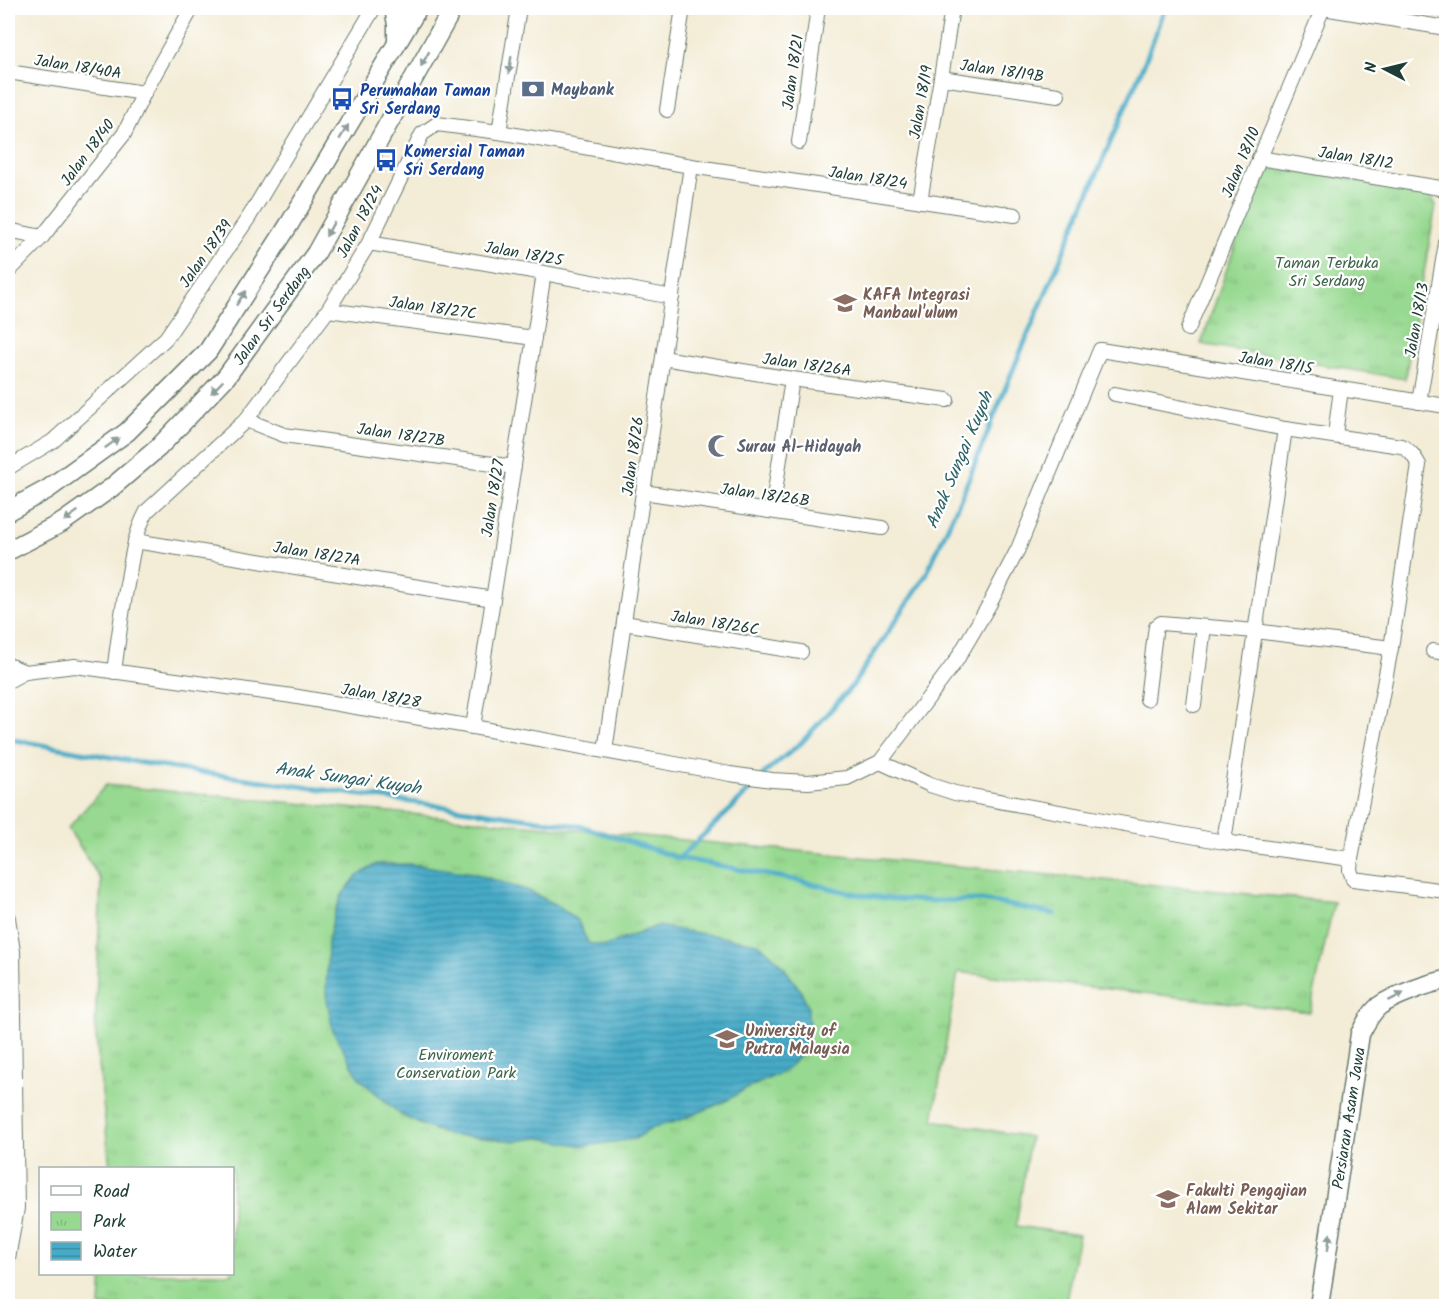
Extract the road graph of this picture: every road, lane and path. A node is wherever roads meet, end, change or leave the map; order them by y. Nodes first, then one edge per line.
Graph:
1 (192, 8) edge
2 (374, 8) edge
3 (394, 8) edge
4 (418, 8) edge
5 (453, 8) edge
6 (519, 8) edge
7 (683, 8) edge
8 (818, 8) edge
9 (952, 8) edge
10 (1323, 8) edge
11 (1446, 28) edge
12 (397, 44) junction
13 (8, 72) edge
14 (941, 78) junction
15 (144, 93) junction
16 (1058, 95) dead end
17 (667, 110) dead end
18 (500, 132) junction
19 (799, 142) dead end
20 (1259, 158) junction
21 (691, 166) junction
22 (1446, 189) edge
23 (920, 201) junction
24 (1015, 215) dead end
25 (8, 230) edge
26 (42, 237) junction
27 (369, 243) junction
28 (1446, 243) edge
29 (8, 272) edge
30 (544, 273) junction
31 (672, 297) junction
32 (328, 310) junction
33 (1188, 329) dead end
34 (534, 338) junction
35 (663, 358) junction
36 (792, 379) junction
37 (1341, 389) junction
38 (1115, 394) dead end
39 (947, 400) dead end
40 (1419, 402) junction
41 (1446, 406) edge
42 (246, 420) junction
43 (1285, 429) junction
44 (1335, 435) junction
45 (514, 467) junction
46 (8, 468) edge
47 (48, 489) junction
48 (643, 492) junction
49 (8, 507) edge
50 (8, 511) edge
51 (772, 512) junction
52 (882, 528) dead end
53 (135, 541) junction
54 (8, 552) edge
55 (493, 599) junction
56 (624, 623) junction
57 (1204, 627) junction
58 (1255, 631) junction
59 (1391, 648) junction
60 (801, 652) dead end
61 (8, 665) edge
62 (26, 672) junction
63 (114, 672) junction
64 (8, 681) edge
65 (1147, 699) dead end
66 (1194, 705) dead end
67 (473, 727) junction
68 (605, 751) junction
69 (880, 762) junction
70 (1224, 842) junction
71 (1351, 865) junction
72 (1446, 891) edge
73 (8, 918) edge
74 (1446, 980) edge
75 (8, 1258) edge
76 (1319, 1306) edge

1 - 15 street, Jalan 18/40
2 - 46 street, Jalan 18/39
3 - 12 street
4 - 12 street, Jalan Sri Serdang
5 -> 54 street, Jalan Sri Serdang
6 -> 18 street
7 - 17 street
8 - 19 street, Jalan 18/21
9 - 14 street, Jalan 18/19
10 - 11 street
10 - 20 street, Jalan 18/10
47 -> 12 street, Jalan Sri Serdang
13 - 15 street, Jalan 18/40A
14 - 16 street, Jalan 18/19B
14 - 23 street, Jalan 18/19
15 - 26 street, Jalan 18/40
18 - 21 street, Jalan 18/24
18 - 27 street, Jalan 18/24
20 - 22 street, Jalan 18/12
20 - 33 street, Jalan 18/10
21 - 23 street, Jalan 18/24
21 - 31 street, Jalan 18/26
23 - 24 street, Jalan 18/24
25 - 26 street
26 - 29 street, Jalan 18/40
27 - 30 street, Jalan 18/25
27 - 32 street, Jalan 18/24
28 - 40 street, Jalan 18/13
30 - 31 street, Jalan 18/25
30 - 34 street, Jalan 18/27
31 - 35 street, Jalan 18/26
32 - 34 street, Jalan 18/27C
32 - 42 street, Jalan 18/24
34 - 45 street, Jalan 18/27
35 - 36 street, Jalan 18/26A
35 - 48 street, Jalan 18/26
36 - 39 street, Jalan 18/26A
36 - 51 street
37 - 40 street, Jalan 18/15
37 - 44 street
37 - 69 street, Jalan 18/15
38 - 43 street
40 - 41 street, Jalan 18/15
42 - 45 street, Jalan 18/27B
42 - 53 street, Jalan 18/24
43 - 44 street
43 - 58 street
44 - 59 street
45 - 55 street, Jalan 18/27
47 - 49 street
47 - 50 street
48 - 51 street, Jalan 18/26B
48 - 56 street, Jalan 18/26
51 - 52 street, Jalan 18/26B
53 - 55 street, Jalan 18/27A
53 - 63 street, Jalan 18/24
55 - 67 street, Jalan 18/27
56 - 60 street, Jalan 18/26C
56 - 68 street, Jalan 18/26
57 - 58 street
57 - 65 street
57 - 66 street
58 - 59 street
58 - 70 street
59 - 71 street
61 - 62 street, Jalan 18/28
62 - 63 street, Jalan 18/28
62 - 64 street, Jalan 18/28
63 - 67 street, Jalan 18/28
67 - 68 street, Jalan 18/28
68 - 69 street, Jalan 18/28
69 - 70 street
70 - 71 street
71 - 72 street
73 - 75 street
76 -> 74 street, Persiaran Asam Jawa

